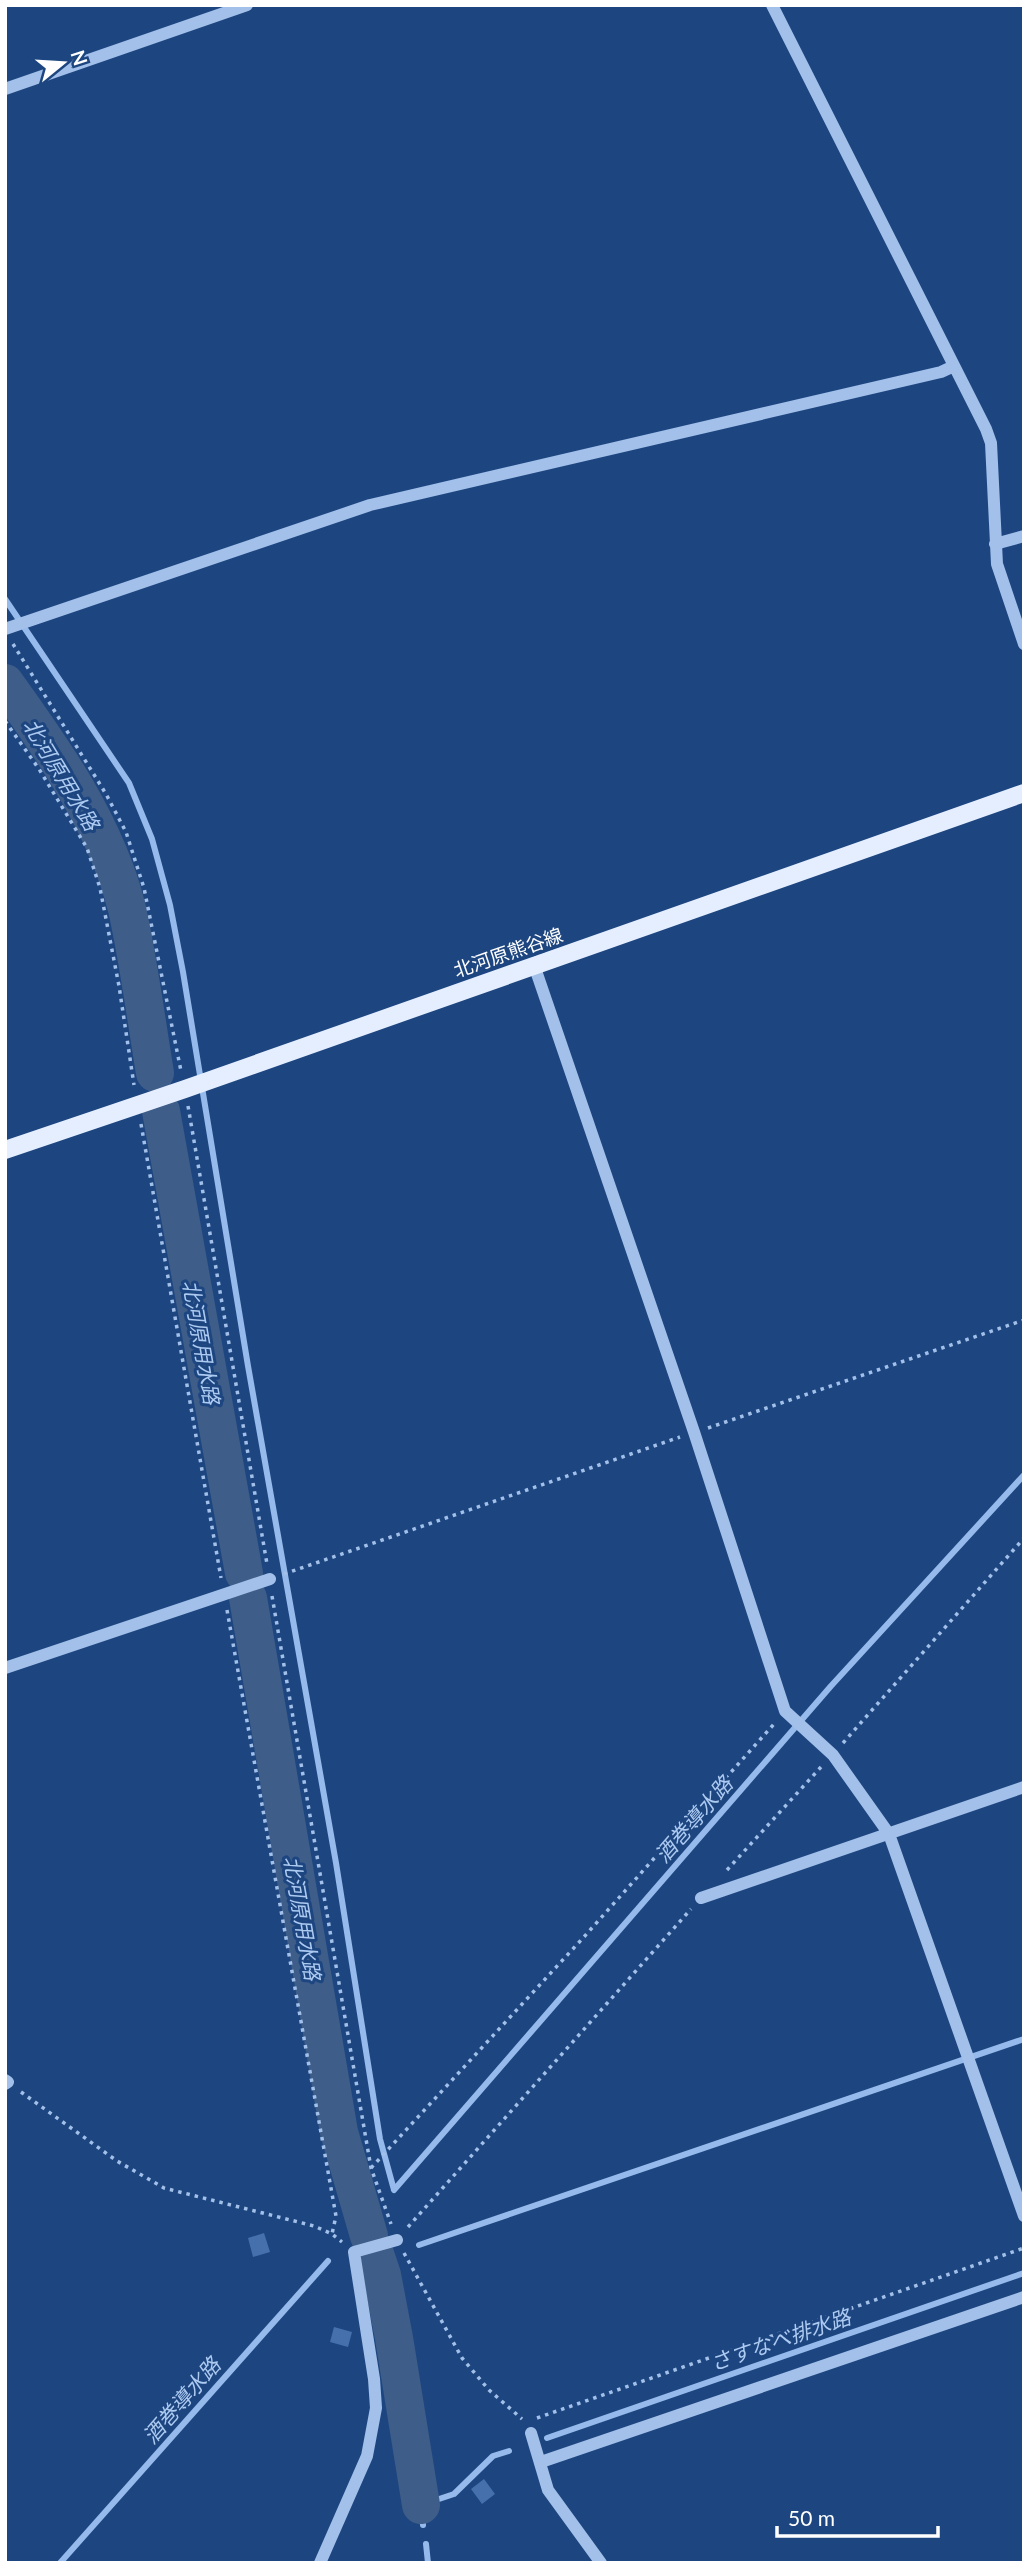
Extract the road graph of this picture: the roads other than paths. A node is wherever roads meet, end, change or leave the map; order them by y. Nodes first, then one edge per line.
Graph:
1 (247, 5) edge
2 (772, 5) edge
3 (5, 89) edge
4 (954, 366) junction
5 (1024, 536) edge
6 (995, 544) junction
7 (5, 629) edge
8 (1024, 644) edge
9 (1024, 793) edge
10 (534, 965) junction
11 (5, 1150) edge
12 (270, 1579) road end
13 (5, 1668) edge
14 (1024, 1787) edge
15 (889, 1834) junction
16 (701, 1898) dead end
17 (1024, 2216) edge
18 (397, 2240) road end
19 (1024, 2297) edge
20 (527, 2427) road end
21 (541, 2462) junction
22 (320, 2563) edge
23 (601, 2563) edge

1 - 3 street
2 - 4 street
4 - 6 street
4 - 7 street
5 - 6 street
6 - 8 street
9 - 10 main road, 北河原熊谷線
10 - 11 main road, 北河原熊谷線
10 - 15 street
12 - 13 street
14 - 15 street
15 - 16 street
15 - 17 street
18 - 22 street
19 - 21 street
20 - 21 street
21 - 23 street

